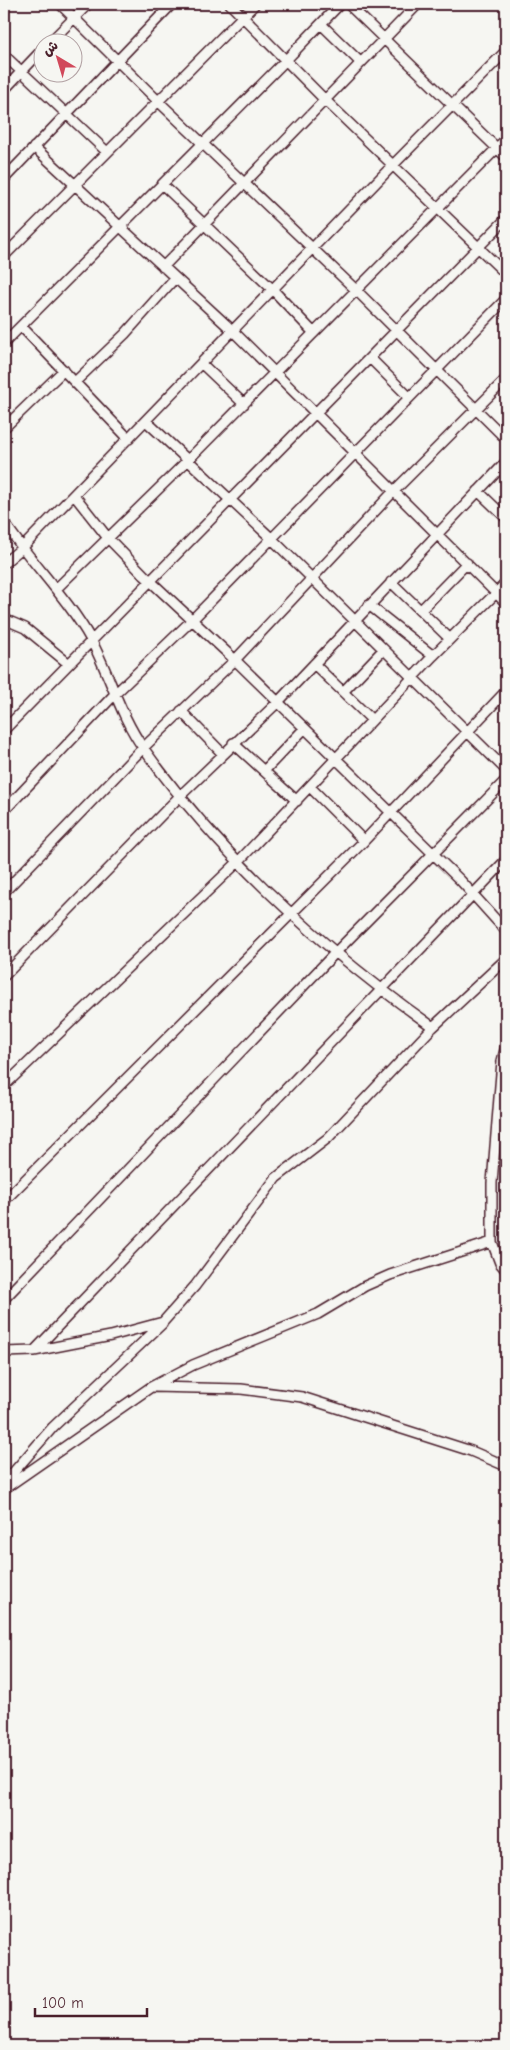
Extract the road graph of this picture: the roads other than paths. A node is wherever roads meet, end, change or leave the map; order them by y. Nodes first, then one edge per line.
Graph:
1 (60, 4) edge
2 (88, 4) edge
3 (172, 4) edge
4 (230, 4) edge
5 (255, 4) edge
6 (340, 4) edge
7 (348, 4) edge
8 (418, 4) edge
9 (243, 16) junction
10 (75, 18) junction
11 (321, 24) junction
12 (60, 32) edge
13 (383, 40) junction
14 (506, 51) edge
15 (4, 55) edge
16 (117, 60) junction
17 (286, 60) junction
18 (32, 61) edge
19 (361, 63) junction
20 (22, 72) junction
21 (4, 90) edge
22 (324, 99) junction
23 (158, 101) junction
24 (454, 106) junction
25 (66, 114) junction
26 (506, 140) edge
27 (202, 144) junction
28 (34, 147) junction
29 (498, 148) junction
30 (107, 152) junction
31 (506, 157) edge
32 (393, 165) junction
33 (4, 177) edge
34 (243, 182) junction
35 (75, 184) junction
36 (163, 185) junction
37 (439, 208) junction
38 (506, 219) edge
39 (203, 224) junction
40 (120, 228) junction
41 (479, 248) junction
42 (314, 249) junction
43 (4, 256) edge
44 (163, 266) junction
45 (506, 274) edge
46 (175, 278) junction
47 (273, 290) junction
48 (356, 290) junction
49 (506, 299) edge
50 (21, 326) junction
51 (397, 330) junction
52 (233, 331) junction
53 (314, 333) junction
54 (4, 343) edge
55 (370, 358) junction
56 (202, 364) junction
57 (64, 370) junction
58 (436, 370) junction
59 (274, 373) junction
60 (506, 379) edge
61 (75, 382) junction
62 (409, 397) junction
63 (244, 404) junction
64 (476, 409) junction
65 (316, 413) junction
66 (146, 421) junction
67 (4, 428) edge
68 (129, 438) junction
69 (506, 439) edge
70 (355, 452) junction
71 (188, 460) junction
72 (506, 462) edge
73 (394, 491) junction
74 (478, 491) junction
75 (74, 495) junction
76 (231, 500) junction
77 (506, 518) edge
78 (4, 522) edge
79 (437, 532) junction
80 (108, 538) junction
81 (271, 538) junction
82 (22, 548) junction
83 (4, 563) edge
84 (467, 563) junction
85 (311, 578) junction
86 (151, 582) junction
87 (391, 582) junction
88 (506, 583) edge
89 (56, 589) junction
90 (496, 593) junction
91 (506, 603) edge
92 (369, 605) junction
93 (421, 610) junction
94 (4, 619) edge
95 (192, 620) junction
96 (355, 621) junction
97 (450, 639) junction
98 (91, 641) junction
99 (383, 650) junction
100 (433, 656) junction
101 (235, 660) junction
102 (68, 664) junction
103 (314, 664) junction
104 (412, 678) junction
105 (506, 691) edge
106 (343, 692) junction
107 (114, 695) junction
108 (277, 703) junction
109 (181, 711) junction
110 (372, 720) junction
111 (304, 729) junction
112 (4, 730) edge
113 (467, 731) junction
114 (233, 744) junction
115 (143, 748) junction
116 (223, 754) junction
117 (335, 759) junction
118 (506, 770) edge
119 (264, 771) junction
120 (506, 780) edge
121 (310, 787) junction
122 (180, 796) junction
123 (297, 801) junction
124 (4, 811) edge
125 (390, 813) junction
126 (364, 841) junction
127 (434, 855) junction
128 (506, 860) edge
129 (238, 862) junction
130 (4, 892) edge
131 (473, 894) junction
132 (290, 915) junction
133 (506, 931) edge
134 (337, 952) junction
135 (506, 959) edge
136 (4, 976) edge
137 (382, 988) junction
138 (434, 1027) junction
139 (506, 1046) edge
140 (4, 1086) edge
141 (4, 1201) edge
142 (492, 1242) junction
143 (506, 1270) edge
144 (4, 1299) edge
145 (164, 1322) junction
146 (34, 1351) junction
147 (4, 1352) edge
148 (151, 1387) junction
149 (506, 1466) edge
150 (4, 1483) edge
151 (4, 1489) edge

1 - 10 street
2 - 10 street
3 - 16 street
4 - 9 street
5 - 9 street
6 - 11 street
7 - 13 street
8 - 13 street
9 - 17 street
9 - 23 street
10 - 12 street
10 - 16 street
11 - 17 street
11 - 19 street
13 - 19 street
13 - 24 street
14 - 24 street
15 - 20 street
16 - 23 street
16 - 25 street
17 - 22 street
17 - 27 street
18 - 20 street
19 - 22 street
20 - 21 street
20 - 25 street
22 - 32 street
22 - 34 street
23 - 27 street
23 - 30 street
24 - 29 street
24 - 32 street
25 - 28 street
25 - 30 street
26 - 29 street
27 - 34 street
27 - 36 street
28 - 33 street
28 - 35 street
29 - 31 street
29 - 37 street
30 - 35 street
32 - 37 street
32 - 42 street
34 - 39 street
34 - 42 street
35 - 40 street
35 - 43 street
36 - 39 street
36 - 40 street
37 - 41 street
37 - 48 street
38 - 41 street
39 - 44 street
39 - 47 street
40 - 44 street
40 - 50 street
41 - 45 street
41 - 51 street
42 - 47 street
42 - 48 street
44 - 46 street
46 - 52 street
46 - 61 street
47 - 52 street
47 - 53 street
48 - 51 street
48 - 53 street
49 - 58 street
50 - 54 street
50 - 57 street
51 - 55 street
51 - 58 street
52 - 56 street
52 - 59 street
53 - 59 street
55 - 62 street
55 - 65 street
56 - 63 street
56 - 66 street
57 - 61 street
57 - 67 street
58 - 62 street
58 - 64 street
59 - 63 street
59 - 65 street
60 - 64 street
61 - 68 street
62 - 70 street
63 - 71 street
64 - 69 street
64 - 73 street
65 - 70 street
65 - 76 street
66 - 68 street
66 - 71 street
68 - 75 street
70 - 73 street
70 - 81 street
71 - 76 street
71 - 80 street
72 - 74 street
73 - 79 street
73 - 85 street
74 - 77 street
74 - 79 street
75 - 80 street
75 - 82 street
76 - 81 street
76 - 86 street
78 - 82 street
79 - 84 street
79 - 87 street
80 - 86 street
80 - 89 street
81 - 85 street
81 - 95 street
82 - 83 street
82 - 89 street
84 - 90 street
84 - 93 street
85 - 96 street
85 - 101 street
86 - 95 street
86 - 98 street
87 - 92 street
87 - 93 street
88 - 90 street
89 - 98 street
90 - 91 street
90 - 97 street
92 - 96 street
92 - 100 street
93 - 97 street
94 - 102 street
95 - 101 street
95 - 107 street
96 - 99 street
96 - 103 street
97 - 100 street
98 - 102 street
98 - 107 street
99 - 104 street
99 - 106 street
100 - 104 street
101 - 108 street
101 - 109 street
102 - 112 street
103 - 106 street
103 - 108 street
104 - 110 street
104 - 113 street
105 - 113 street
106 - 110 street
107 - 115 street
107 - 124 street
108 - 111 street
108 - 114 street
109 - 115 street
109 - 116 street
110 - 117 street
111 - 117 street
111 - 119 street
113 - 118 street
113 - 125 street
114 - 116 street
114 - 119 street
115 - 122 street
115 - 130 street
116 - 122 street
117 - 121 street
117 - 125 street
119 - 123 street
120 - 127 street
121 - 123 street
121 - 126 street
122 - 129 street
122 - 136 street
123 - 129 street
125 - 126 street
125 - 127 street
126 - 132 street
127 - 131 street
127 - 134 street
128 - 131 street
129 - 132 street
129 - 140 street
131 - 133 street
131 - 137 street
132 - 134 street
132 - 141 street
134 - 137 street
134 - 144 street
135 - 138 street
137 - 138 street
137 - 146 street
138 - 145 street
139 - 142 street
142 - 143 street
142 - 148 street
145 - 146 street
145 - 150 street
146 - 147 street
148 - 149 street
148 - 151 street

